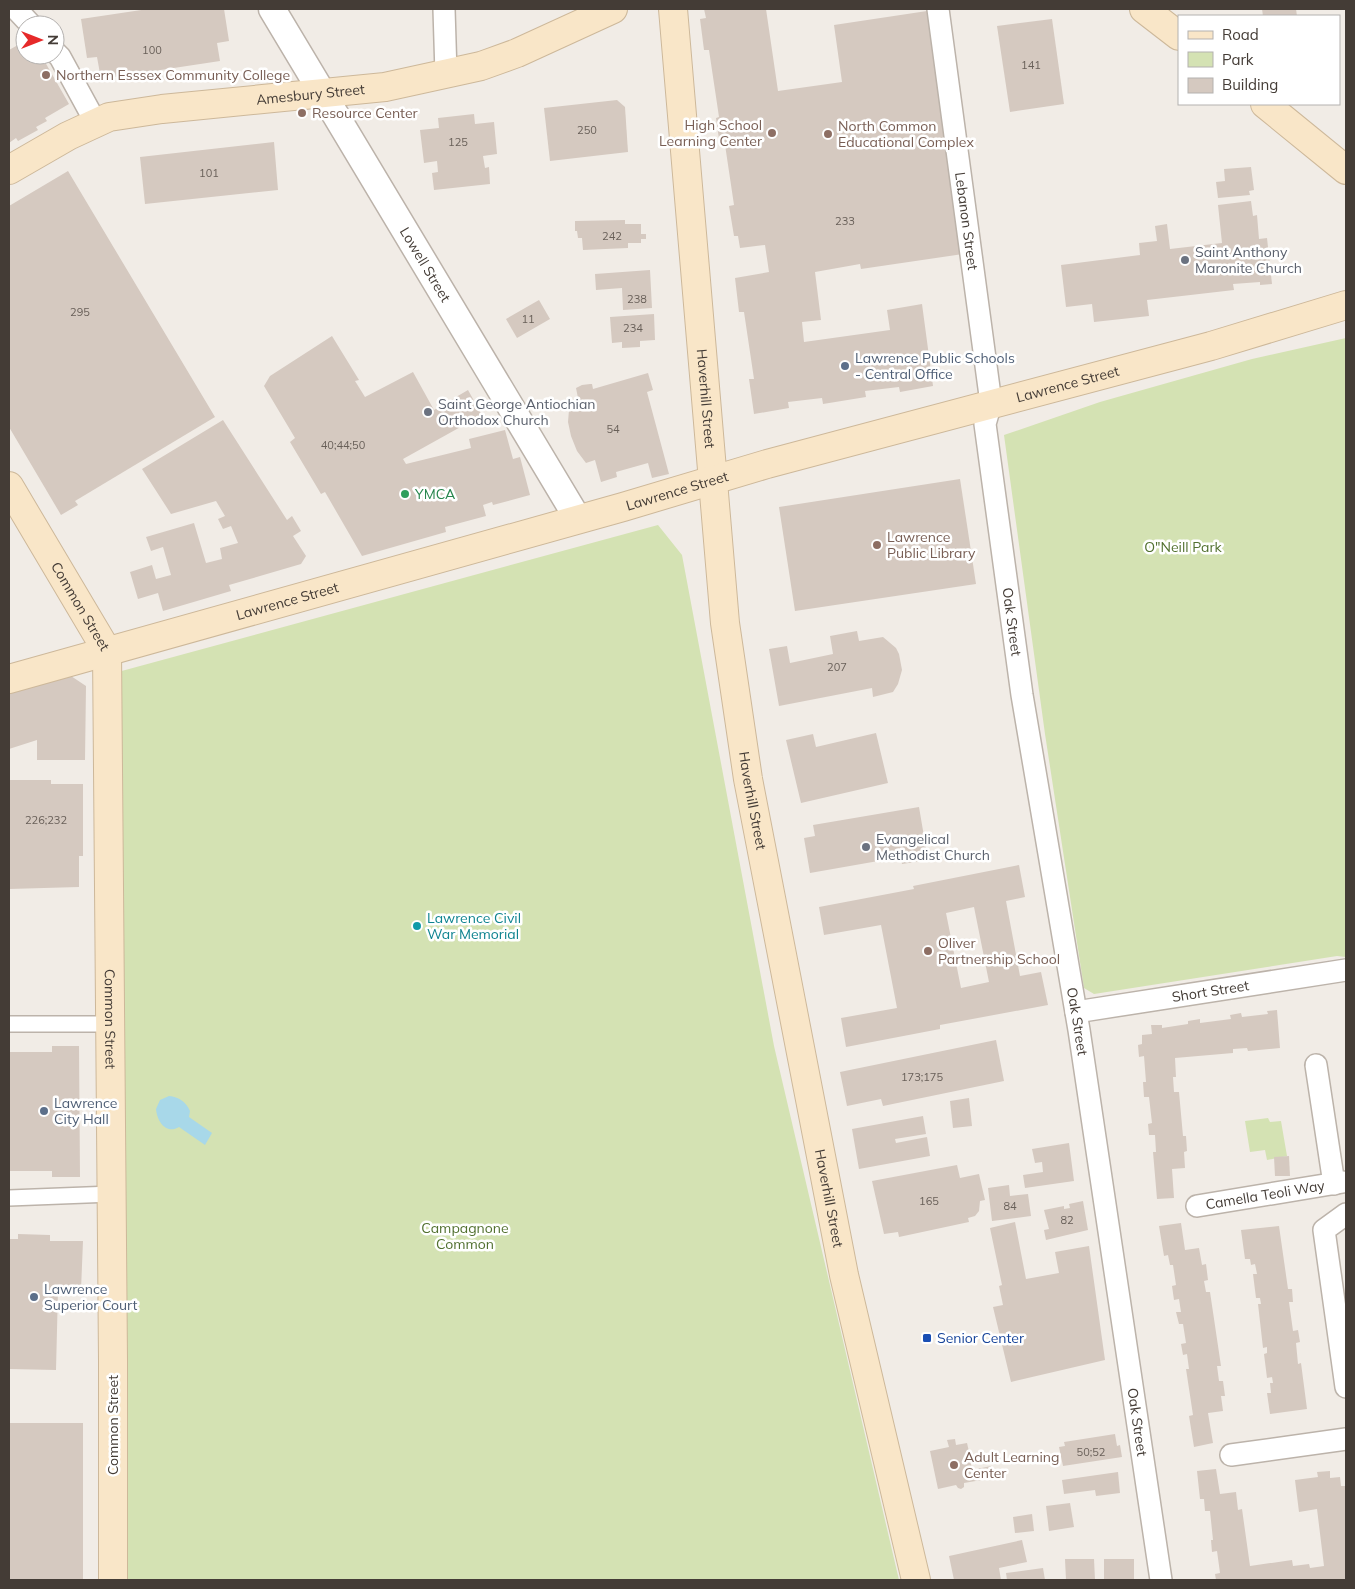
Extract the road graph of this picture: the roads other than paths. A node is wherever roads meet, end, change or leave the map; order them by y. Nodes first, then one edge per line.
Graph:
1 (272, 9) edge
2 (444, 9) edge
3 (613, 9) edge
4 (672, 9) edge
5 (938, 9) edge
6 (1144, 9) edge
7 (1178, 35) edge
8 (64, 65) edge
9 (446, 74) junction
10 (322, 93) junction
11 (1266, 105) edge
12 (96, 123) junction
13 (9, 170) edge
14 (1346, 170) edge
15 (1346, 305) edge
16 (991, 403) junction
17 (713, 480) junction
18 (9, 486) edge
19 (578, 519) junction
20 (107, 651) junction
21 (9, 679) edge
22 (1346, 970) edge
23 (1076, 1012) junction
24 (9, 1024) edge
25 (110, 1024) junction
26 (1316, 1064) dead end
27 (1342, 1188) edge
28 (112, 1194) junction
29 (9, 1198) edge
30 (1197, 1206) dead end
31 (1346, 1214) edge
32 (1346, 1387) edge
33 (1346, 1439) edge
34 (1231, 1455) dead end
35 (113, 1580) edge
36 (916, 1580) edge
37 (1161, 1580) edge

1 - 10 street, Lowell Street
2 - 9 street
3 - 9 main road, Amesbury Street
4 - 17 main road, Haverhill Street
5 - 16 street, Lebanon Street
6 - 7 main road
8 - 12 street
9 - 10 main road, Amesbury Street
10 - 12 main road, Amesbury Street
10 - 19 street, Lowell Street
11 - 14 main road
12 - 13 main road, Amesbury Street
15 - 16 main road, Lawrence Street
16 - 17 main road, Lawrence Street
16 - 23 street, Oak Street
17 - 19 main road, Lawrence Street
17 - 36 main road, Haverhill Street
18 - 20 main road, Common Street
19 - 20 main road, Lawrence Street
20 - 21 main road, Lawrence Street
20 - 25 main road, Common Street
22 - 23 street, Short Street
23 - 37 street, Oak Street
24 - 25 street
25 - 28 main road, Common Street
26 - 27 street, Camella Teoli Way
27 - 30 street, Camella Teoli Way
28 - 29 street
28 - 35 main road, Common Street
31 - 32 street
33 - 34 street

